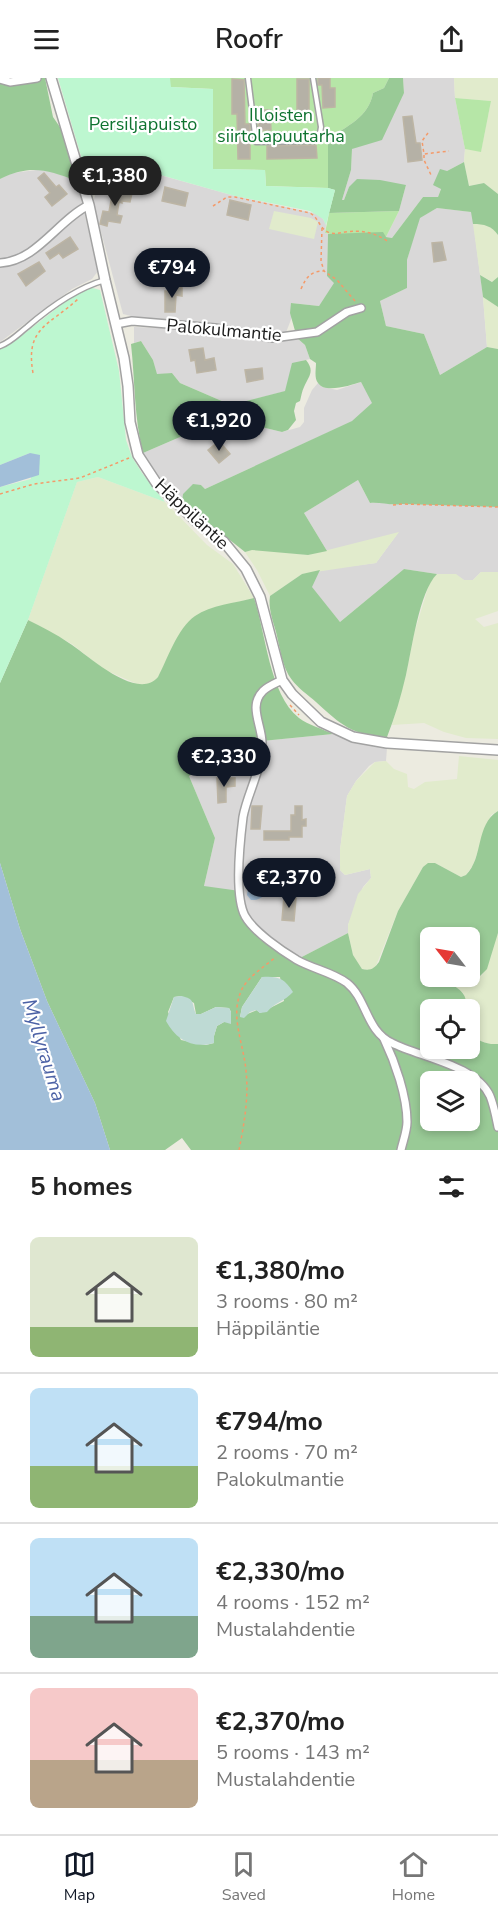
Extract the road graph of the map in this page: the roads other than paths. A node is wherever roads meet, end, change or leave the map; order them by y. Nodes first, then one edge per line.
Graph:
1 (37, 78) edge
2 (51, 78) edge
3 (248, 78) edge
4 (313, 78) edge
5 (0, 79) edge
6 (89, 205) junction
7 (0, 263) edge
8 (105, 280) junction
9 (361, 308) road end
10 (116, 324) junction
11 (0, 346) edge
12 (282, 680) junction
13 (498, 750) edge
14 (384, 1039) junction
15 (498, 1127) edge
16 (401, 1150) edge

1 - 5 street
2 - 6 street, Häppiläntie
3 - 4 lane
6 - 7 street
6 - 8 street, Häppiläntie
8 - 10 street, Häppiläntie
8 - 11 lane
9 - 10 street, Palokulmantie
10 - 12 street, Häppiläntie
12 - 13 street, Häppiläntie
12 - 14 street
14 - 15 street
14 - 16 street

